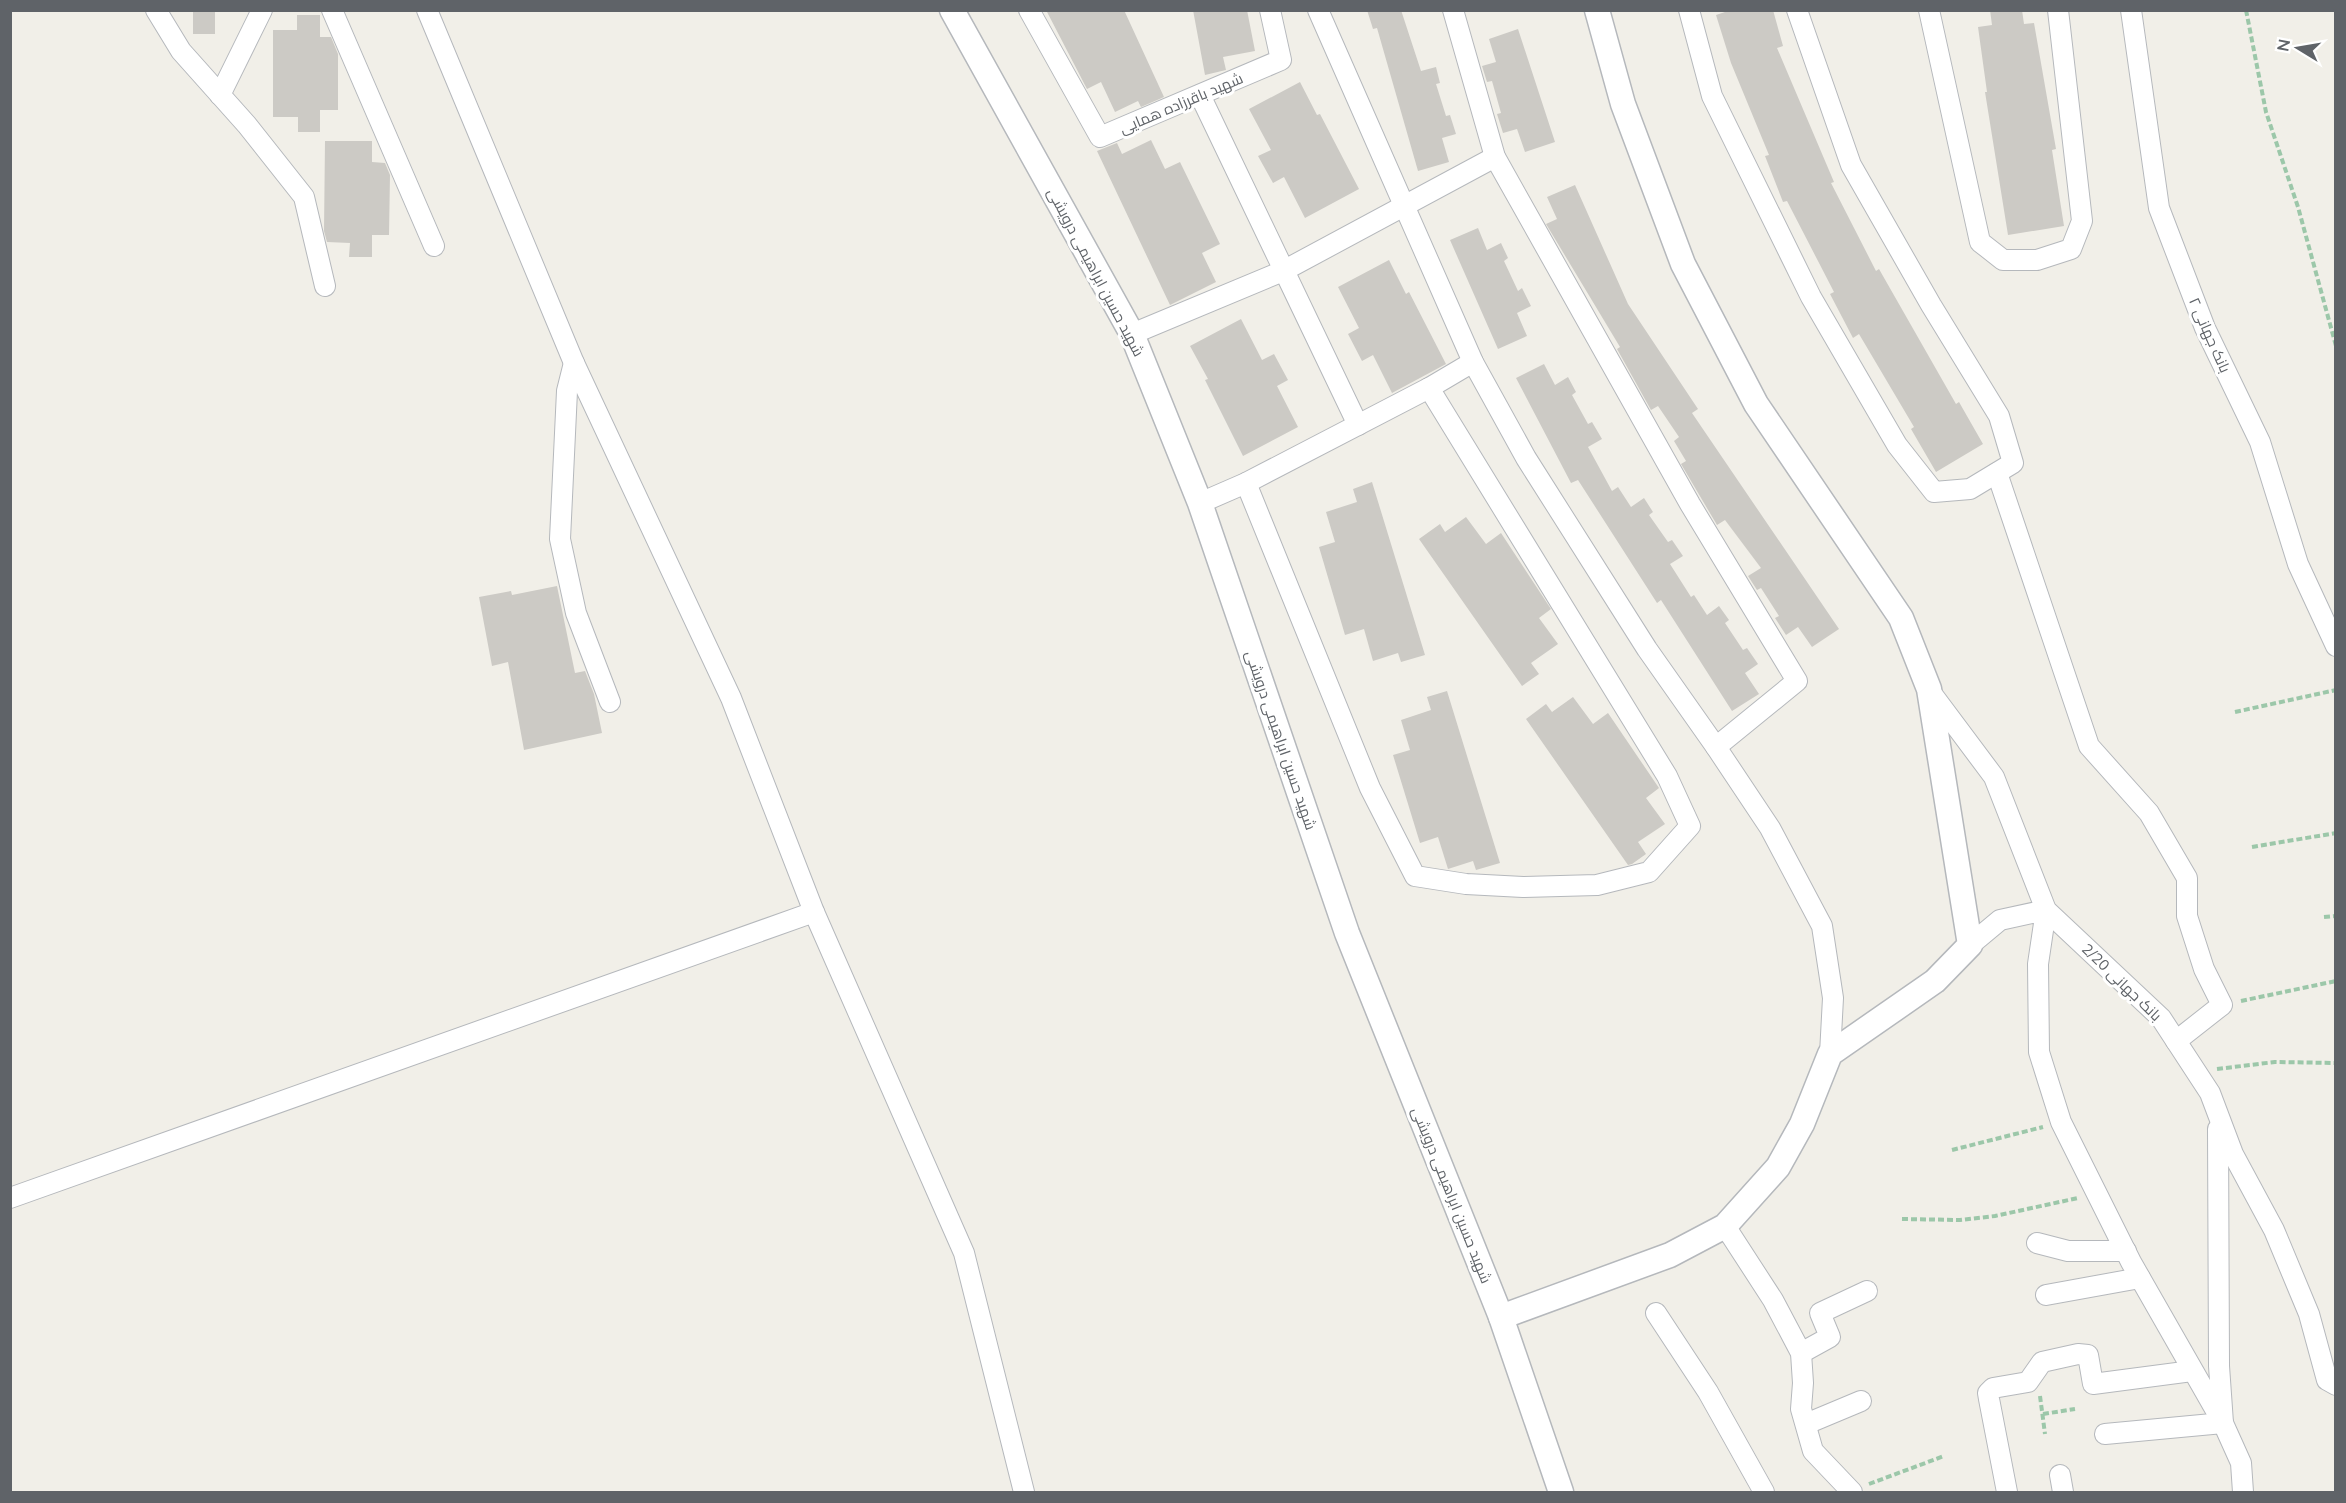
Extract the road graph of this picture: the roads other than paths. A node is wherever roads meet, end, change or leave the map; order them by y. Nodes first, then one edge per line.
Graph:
1 (156, 10) edge
2 (262, 10) edge
3 (332, 10) edge
4 (427, 10) edge
5 (952, 10) edge
6 (1029, 10) edge
7 (1270, 10) edge
8 (1318, 10) edge
9 (1453, 10) edge
10 (1597, 10) edge
11 (1689, 10) edge
12 (1797, 10) edge
13 (1929, 10) edge
14 (2058, 10) edge
15 (2131, 10) edge
16 (220, 95) junction
17 (1200, 95) junction
18 (1496, 157) junction
19 (1404, 208) junction
20 (434, 246) dead end
21 (1283, 271) junction
22 (325, 286) dead end
23 (1132, 334) junction
24 (1473, 362) junction
25 (574, 363) junction
26 (1429, 388) junction
27 (1358, 425) junction
28 (1997, 473) junction
29 (1246, 483) junction
30 (1200, 502) junction
31 (2336, 646) edge
32 (1929, 689) junction
33 (610, 702) dead end
34 (1716, 747) junction
35 (2046, 910) junction
36 (814, 912) junction
37 (1970, 945) junction
38 (2176, 1041) junction
39 (1830, 1054) junction
40 (2218, 1114) junction
41 (10, 1198) edge
42 (1725, 1226) junction
43 (2037, 1243) dead end
44 (2126, 1251) junction
45 (2140, 1278) junction
46 (1867, 1291) dead end
47 (2046, 1295) dead end
48 (1656, 1313) dead end
49 (1501, 1317) junction
50 (1801, 1353) junction
51 (2192, 1371) junction
52 (2336, 1385) edge
53 (1861, 1401) dead end
54 (2223, 1423) junction
55 (1806, 1424) junction
56 (2105, 1434) dead end
57 (1852, 1491) edge
58 (1024, 1492) edge
59 (1561, 1492) edge
60 (1764, 1492) edge
61 (2007, 1492) edge
62 (2243, 1492) edge

1 - 16 street
2 - 16 street
3 - 20 street
4 - 25 street
5 - 23 street, شهید حسین ابراهیمی درویشی
6 - 17 street, شهید باقرزاده همایی
7 - 17 street, شهید باقرزاده همایی
8 - 19 street
9 - 18 street
10 - 32 street
11 - 28 street
12 - 28 street
13 - 14 street
15 - 31 street, بانک جهانی ۲
16 - 22 street
17 - 21 street
18 - 19 street
18 - 34 street
19 - 21 street
19 - 24 street
21 - 23 street
21 - 27 street
23 - 30 street, شهید حسین ابراهیمی درویشی
24 - 26 street
24 - 34 street
25 - 33 street
25 - 36 street
26 - 27 street
26 - 29 street
27 - 29 street
28 - 38 street
29 - 30 street
30 - 49 street, شهید حسین ابراهیمی درویشی
32 - 35 street, بانک جهانی 2/20
32 - 37 street
34 - 39 street
35 - 37 street
35 - 38 street, بانک جهانی 2/20
35 - 44 street
36 - 41 street
36 - 58 street
37 - 39 street
38 - 40 street, بانک جهانی 2/20
39 - 42 street
40 - 52 street, بانک جهانی 2/20
40 - 54 street
42 - 49 street
42 - 50 street
43 - 44 street
44 - 45 street
45 - 47 street
45 - 51 street
46 - 50 street
48 - 60 street
49 - 59 street, شهید حسین ابراهیمی درویشی
50 - 55 street
51 - 54 street
51 - 61 street
53 - 55 street
54 - 56 street
54 - 62 street
55 - 57 street

